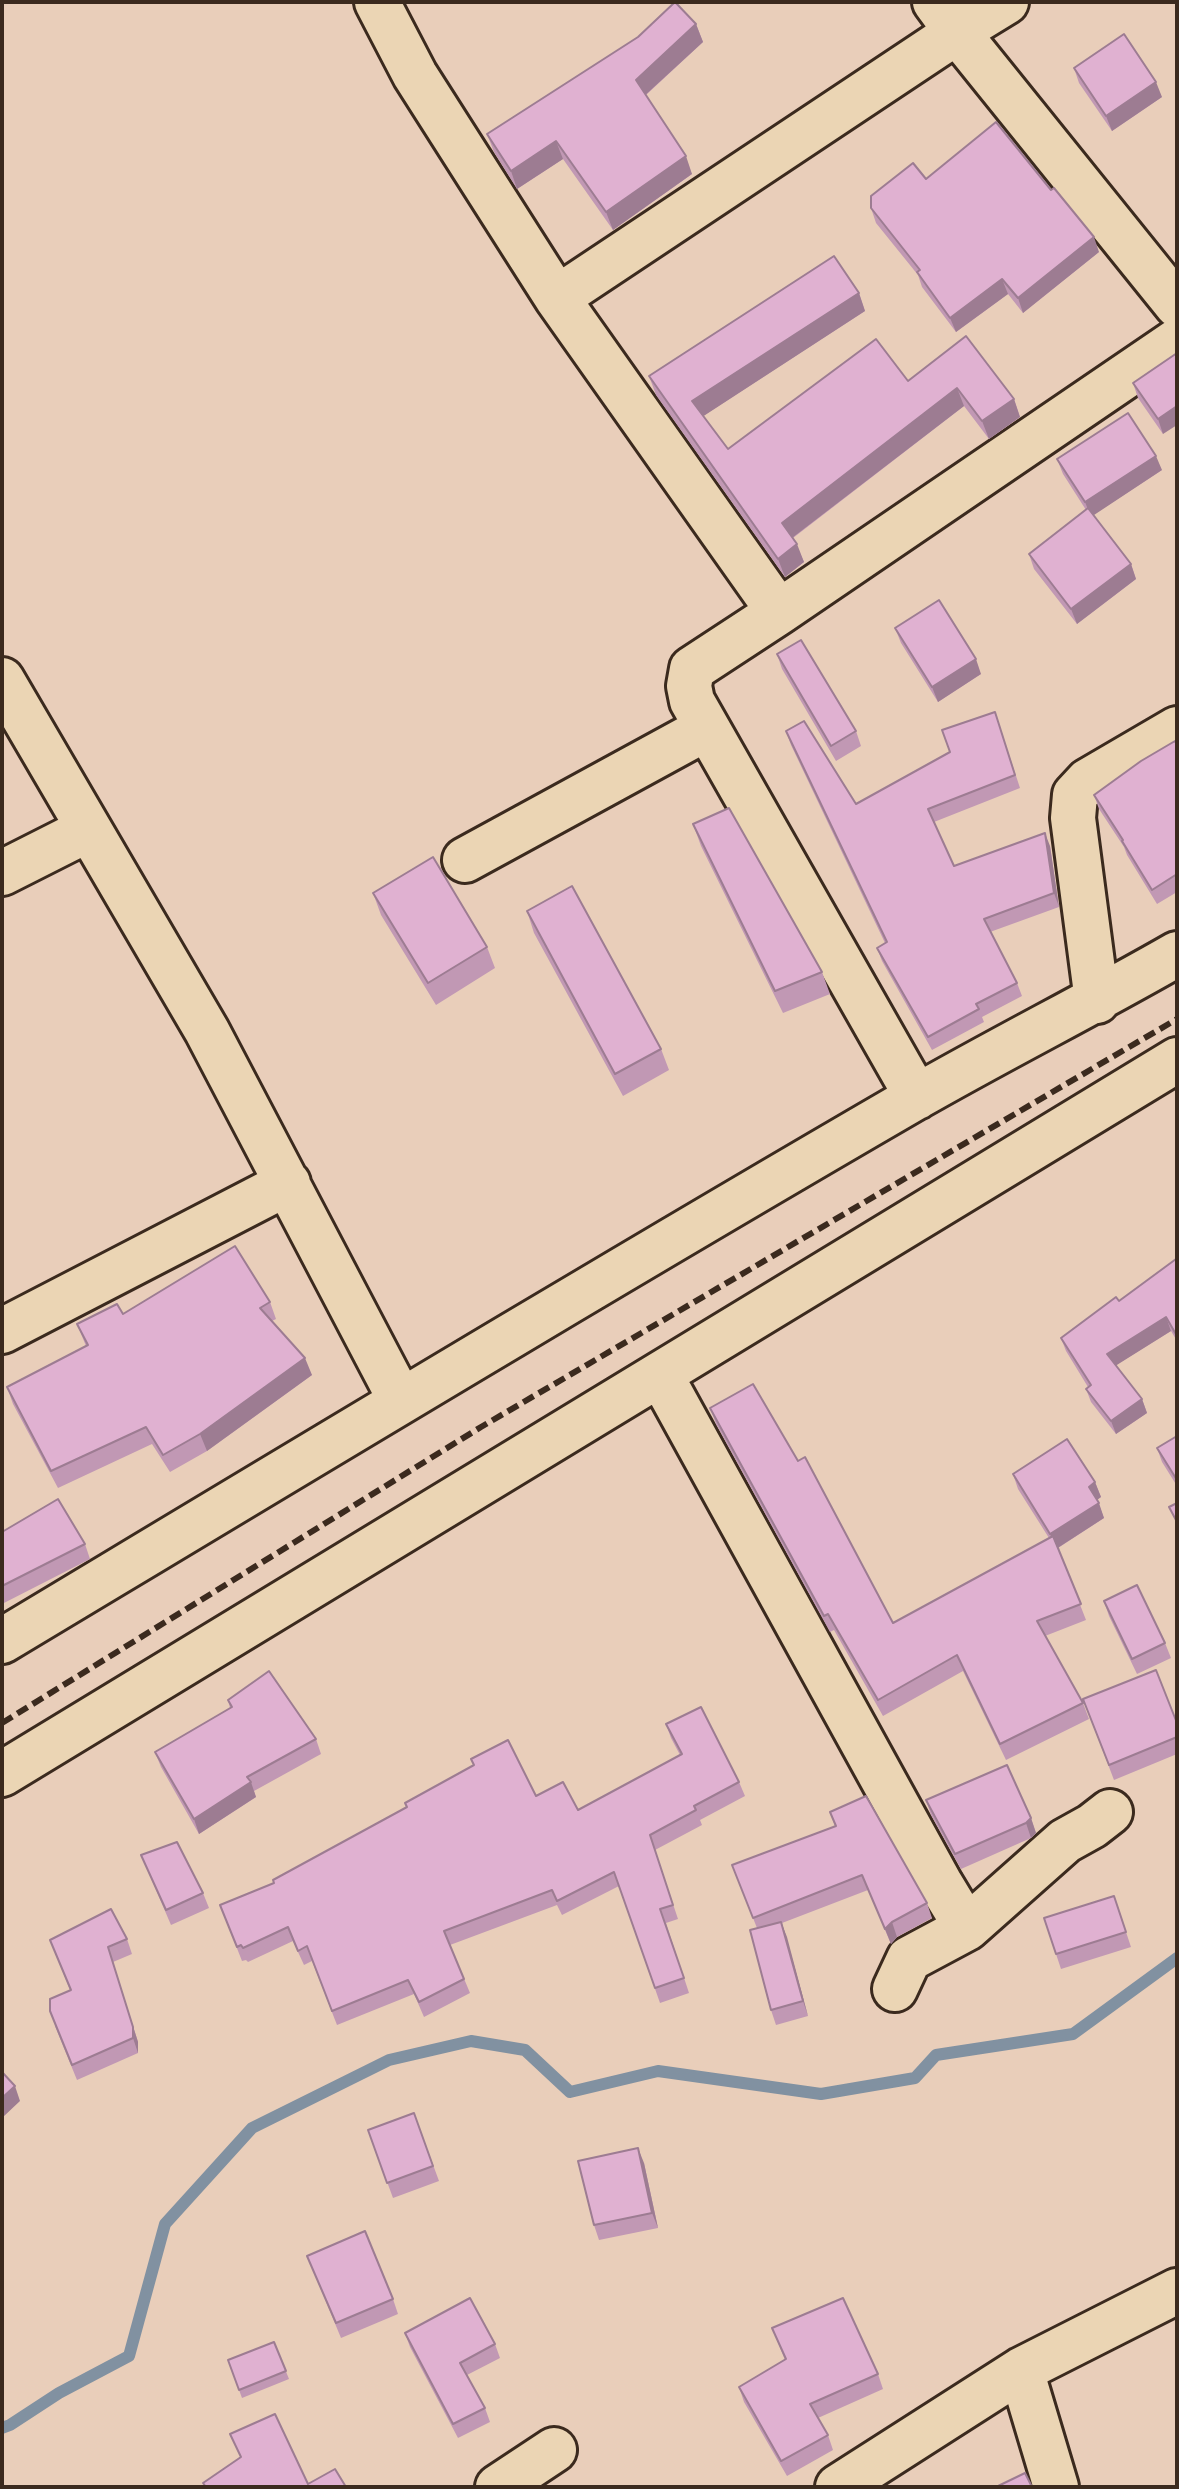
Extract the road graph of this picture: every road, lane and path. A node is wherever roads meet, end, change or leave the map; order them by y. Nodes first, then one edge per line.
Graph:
1 (377, 2) edge
2 (1006, 2) edge
3 (946, 17) edge
4 (557, 298) junction
5 (1177, 305) edge
6 (1177, 341) edge
7 (779, 612) junction
8 (2, 680) edge
9 (707, 728) junction
10 (1177, 729) edge
11 (89, 829) junction
12 (465, 860) dead end
13 (2, 873) edge
14 (1177, 954) edge
15 (1097, 1001) junction
16 (1177, 1060) edge
17 (917, 1097) junction
18 (288, 1183) junction
19 (2, 1331) edge
20 (661, 1376) junction
21 (401, 1401) junction
22 (2, 1641) edge
23 (2, 1774) edge
24 (1110, 1812) dead end
25 (967, 1928) junction
26 (895, 1989) dead end
27 (1177, 2291) edge
28 (1021, 2370) junction
29 (554, 2450) dead end
30 (498, 2487) edge
31 (838, 2487) edge
32 (1056, 2487) edge

1 - 4 street
2 - 3 street
3 - 4 street
3 - 5 street
4 - 7 street
6 - 7 street
7 - 9 street
8 - 11 street
9 - 12 street
9 - 17 street
10 - 15 street
11 - 13 street
11 - 18 street
14 - 15 street
15 - 17 street
16 - 20 street
17 - 21 street
18 - 19 street
18 - 21 street
20 - 23 street
20 - 25 street
21 - 22 street
24 - 25 street
25 - 26 street
27 - 28 street
28 - 31 street
28 - 32 street
29 - 30 street

